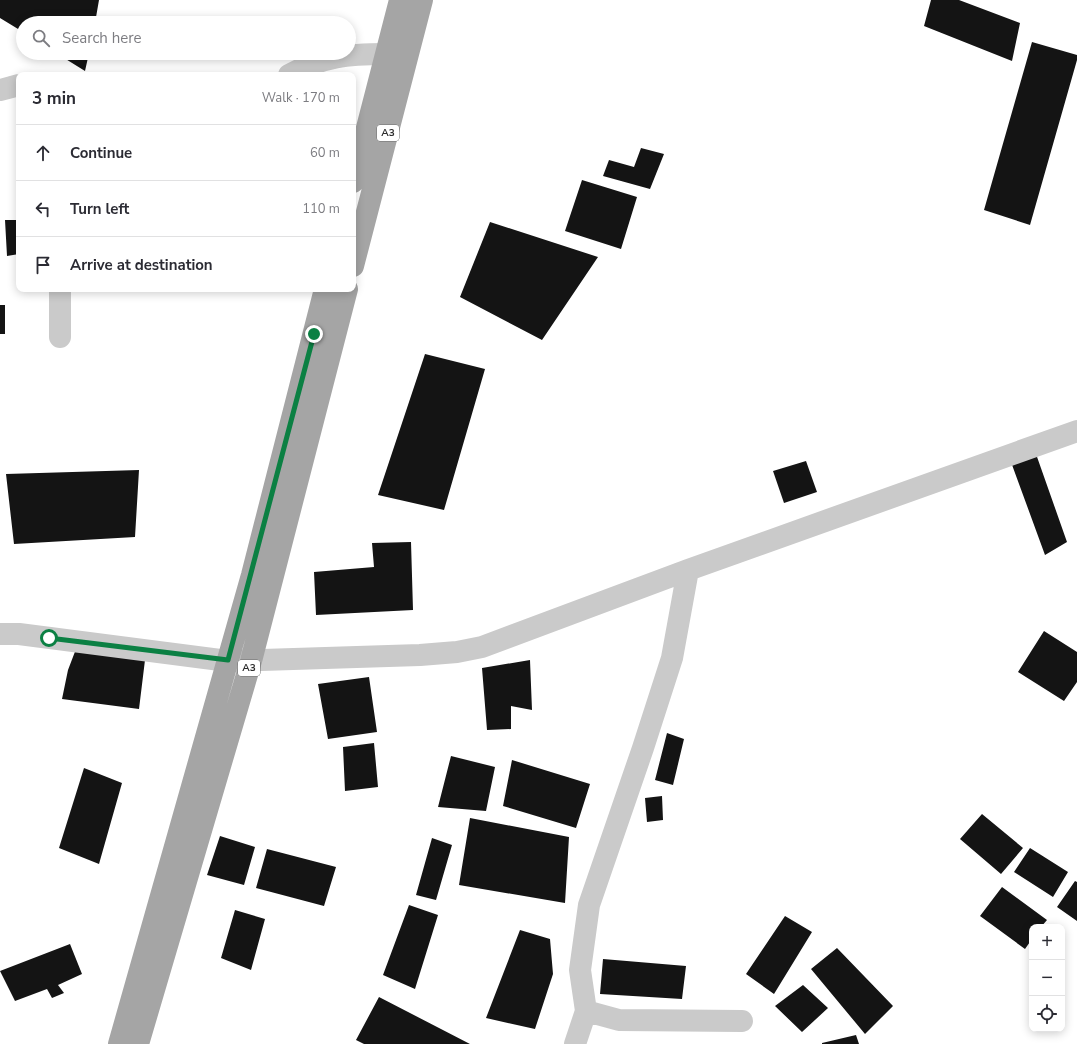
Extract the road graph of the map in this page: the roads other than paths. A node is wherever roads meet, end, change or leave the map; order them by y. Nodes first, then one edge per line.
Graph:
1 (400, 0) edge
2 (422, 0) edge
3 (356, 54) edge
4 (386, 54) junction
5 (321, 60) edge
6 (294, 72) edge
7 (16, 85) edge
8 (0, 90) edge
9 (356, 170) edge
10 (356, 254) edge
11 (60, 292) edge
12 (325, 292) edge
13 (346, 292) edge
14 (60, 338) dead end
15 (1077, 431) edge
16 (688, 570) junction
17 (0, 634) edge
18 (228, 660) junction
19 (251, 661) junction
20 (586, 1011) junction
21 (742, 1021) dead end
22 (119, 1044) edge
23 (138, 1044) edge
24 (575, 1044) edge

1 - 4 main road, A3
2 - 10 main road, A3
3 - 4 street
4 - 9 main road, A3
5 - 6 street
7 - 8 street
11 - 14 street
12 - 18 main road, A3
13 - 19 main road, A3
15 - 16 street
16 - 19 street
16 - 20 street
17 - 18 street
18 - 19 street
18 - 22 main road, A3
19 - 23 main road, A3
20 - 21 street
20 - 24 street

